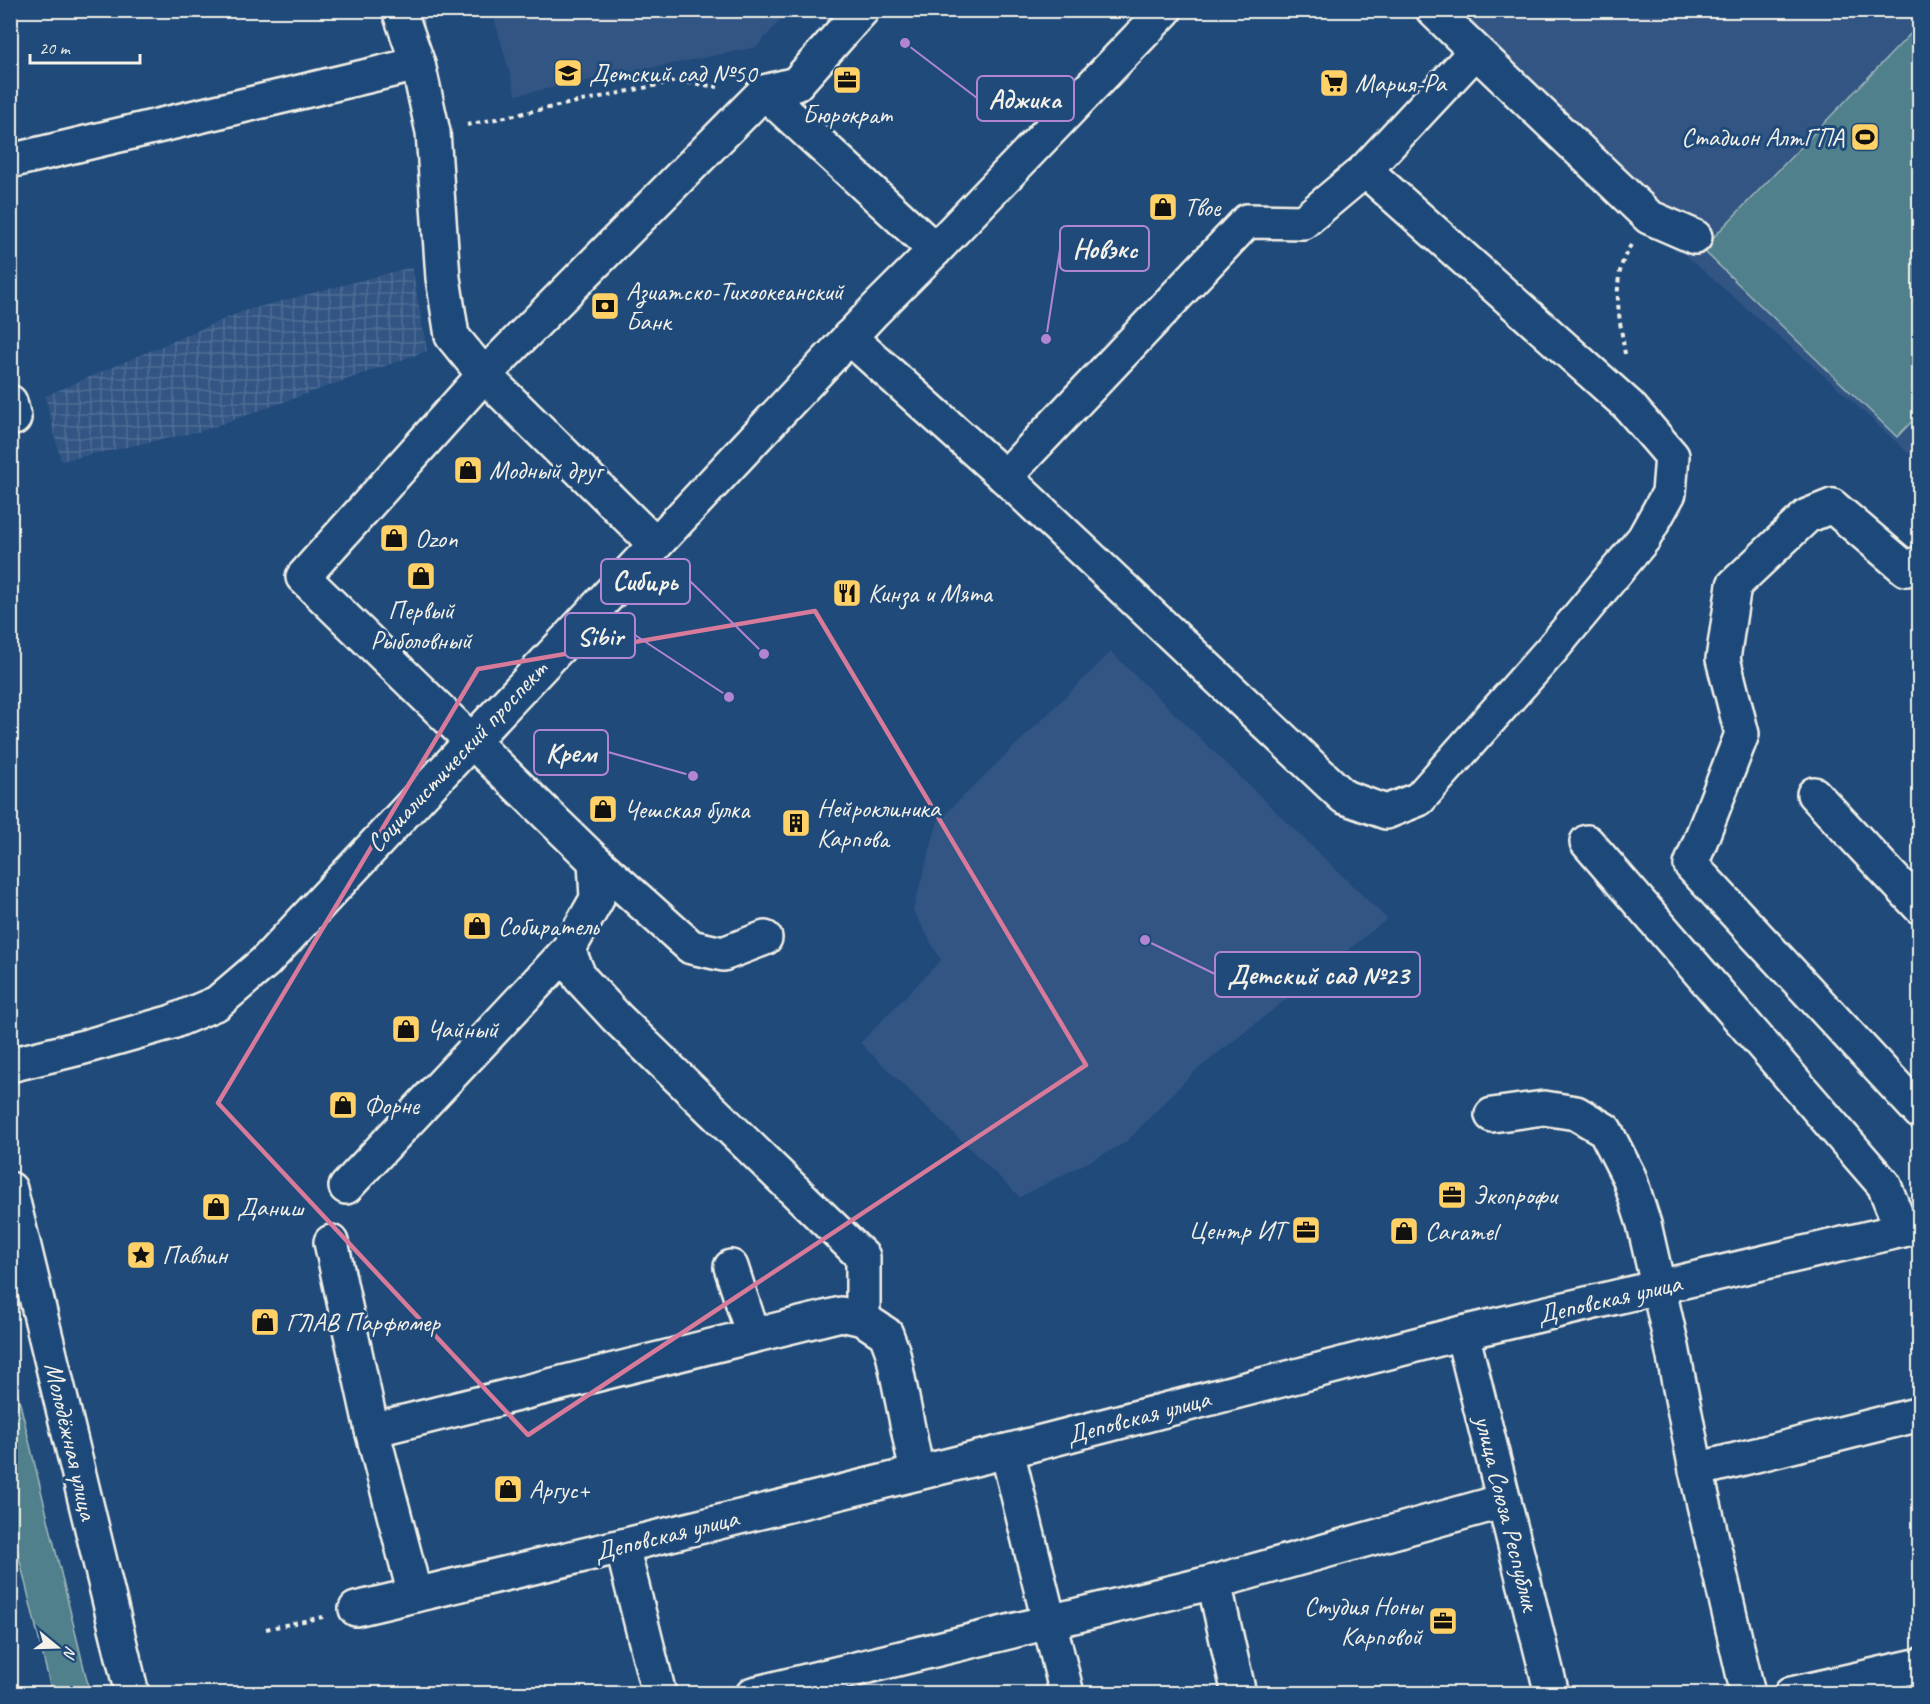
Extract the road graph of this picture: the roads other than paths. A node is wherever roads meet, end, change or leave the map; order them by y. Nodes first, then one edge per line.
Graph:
1 (399, 10) edge
2 (862, 10) edge
3 (1165, 10) edge
4 (1432, 10) edge
5 (1475, 52) junction
6 (418, 64) junction
7 (764, 92) junction
8 (10, 160) edge
9 (1365, 170) junction
10 (1695, 237) dead end
11 (934, 250) junction
12 (849, 338) junction
13 (484, 375) junction
14 (1005, 477) junction
15 (655, 544) junction
16 (1920, 563) edge
17 (472, 740) junction
18 (1814, 794) dead end
19 (1587, 842) dead end
20 (596, 861) junction
21 (1920, 907) edge
22 (765, 939) dead end
23 (568, 950) junction
24 (10, 1065) edge
25 (1920, 1112) edge
26 (1492, 1115) dead end
27 (346, 1187) dead end
28 (10, 1189) edge
29 (1911, 1228) edge
30 (331, 1242) dead end
31 (731, 1267) dead end
32 (1658, 1287) junction
33 (863, 1320) junction
34 (1462, 1333) junction
35 (753, 1335) junction
36 (1920, 1414) edge
37 (372, 1430) junction
38 (1007, 1451) junction
39 (1696, 1470) junction
40 (916, 1473) junction
41 (1504, 1501) junction
42 (622, 1546) junction
43 (1214, 1582) junction
44 (414, 1595) junction
45 (356, 1609) road end
46 (1050, 1622) junction
47 (1920, 1665) edge
48 (132, 1694) edge
49 (659, 1694) edge
50 (753, 1694) edge
51 (1067, 1694) edge
52 (1239, 1694) edge
53 (1552, 1694) edge
54 (1748, 1694) edge
55 (1791, 1694) edge

1 - 6 street
2 - 7 street
3 - 11 street, Социалистический проспект
4 - 5 street
5 - 9 street
5 - 10 street
6 - 8 street
6 - 13 street
7 - 11 street
7 - 13 street
9 - 14 street
9 - 14 street
11 - 12 street, Социалистический проспект
12 - 14 street
12 - 15 street, Социалистический проспект
13 - 15 street
13 - 17 street
15 - 17 street, Социалистический проспект
16 - 25 street
17 - 20 street
17 - 24 street, Социалистический проспект
18 - 21 street
19 - 29 street
20 - 22 street
20 - 23 street
23 - 27 street
23 - 33 street
26 - 32 street
28 - 48 street, Молодёжная улица
29 - 32 street, Деповская улица
30 - 37 street
31 - 35 street
32 - 34 street, Деповская улица
32 - 39 street
33 - 35 street
33 - 40 street
34 - 38 street, Деповская улица
34 - 41 street, улица Союза Республик
35 - 37 street
36 - 39 street
37 - 44 street
38 - 40 street, Деповская улица
38 - 46 street
39 - 54 street
40 - 42 street, Деповская улица
41 - 43 street
41 - 53 street, улица Союза Республик
42 - 44 street, Деповская улица
42 - 49 street
43 - 46 street
43 - 52 street
44 - 45 street, Деповская улица
46 - 50 street
46 - 51 street
47 - 55 street

